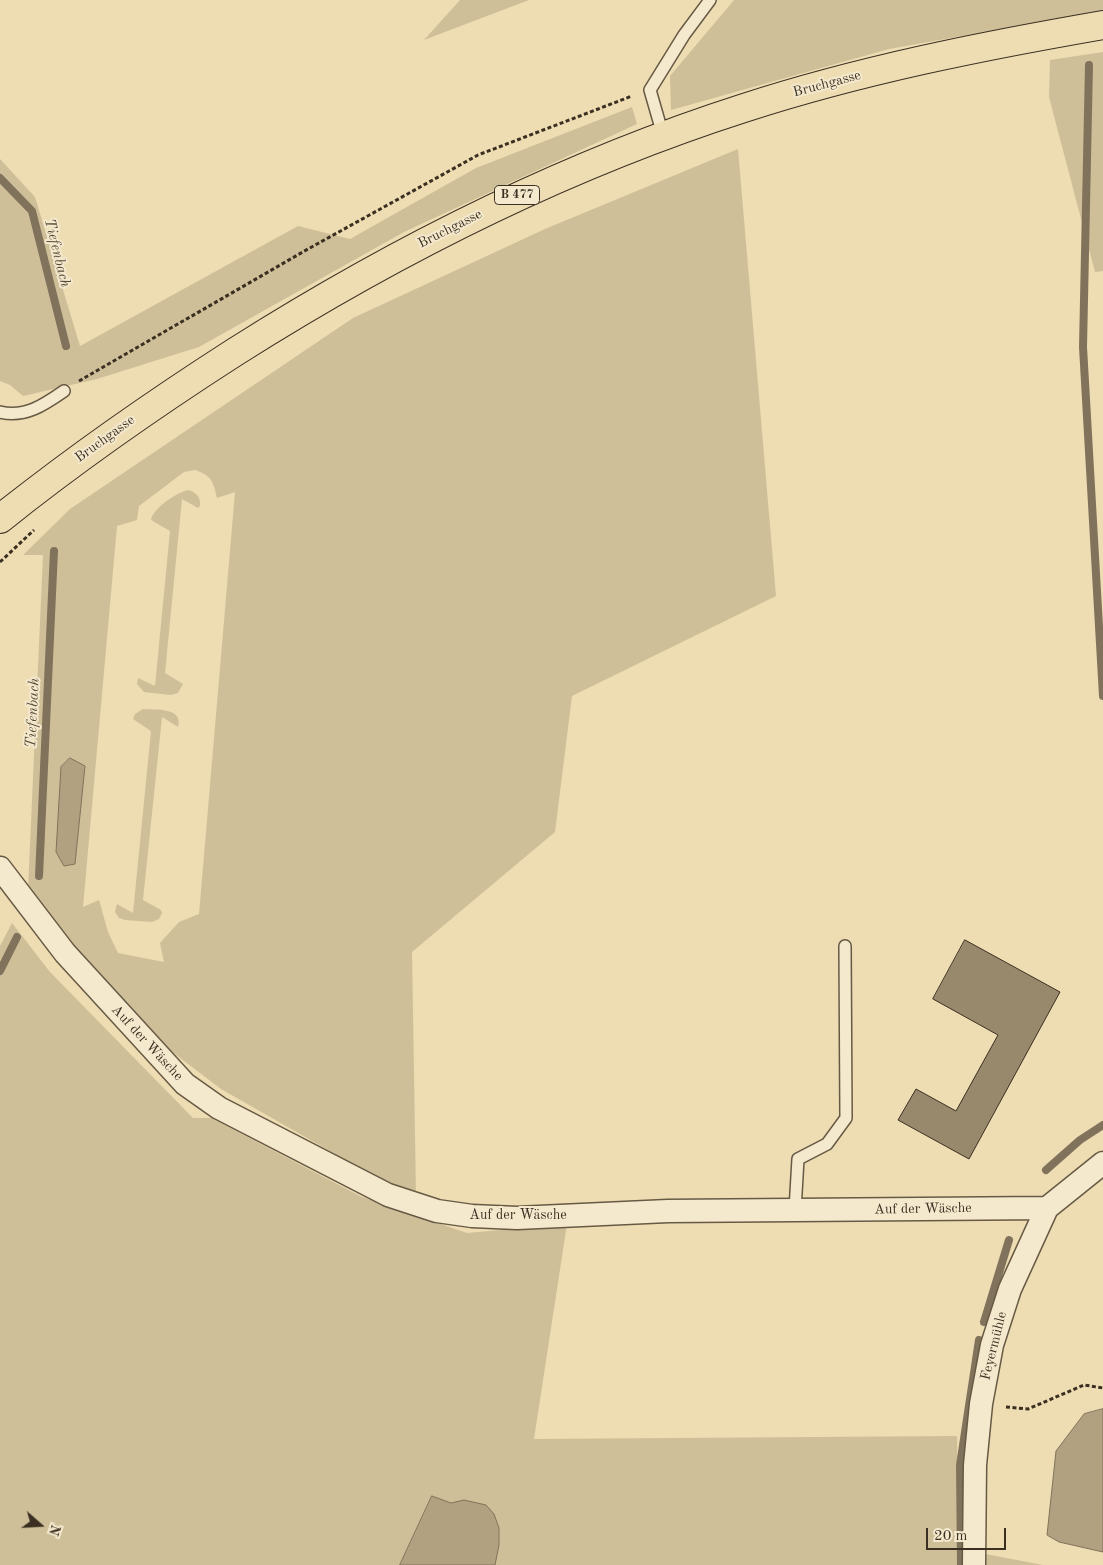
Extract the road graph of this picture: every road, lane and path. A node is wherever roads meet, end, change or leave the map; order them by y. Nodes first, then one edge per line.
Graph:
1 (710, 0) edge
2 (1103, 25) edge
3 (650, 90) junction
4 (663, 136) junction
5 (64, 391) joint
6 (0, 412) edge
7 (0, 519) edge
8 (40, 524) dead end
9 (0, 562) edge
10 (0, 868) edge
11 (845, 946) dead end
12 (1103, 1163) edge
13 (1047, 1208) junction
14 (795, 1210) junction
15 (1103, 1388) edge
16 (981, 1404) junction
17 (974, 1565) edge

1 - 3 lane
2 - 4 main road, Bruchgasse / B 477
3 - 4 lane
3 - 5 path
4 - 7 main road, Bruchgasse / B 477
5 - 6 lane
8 - 9 path
10 - 14 street, Auf der Wäsche
11 - 14 lane
12 - 13 street, Feyermühle
13 - 14 street, Auf der Wäsche
13 - 16 street, Feyermühle
15 - 16 path
16 - 17 street, Feyermühle

